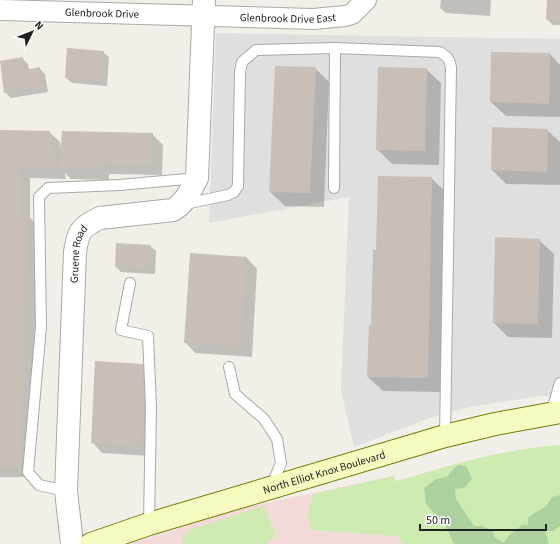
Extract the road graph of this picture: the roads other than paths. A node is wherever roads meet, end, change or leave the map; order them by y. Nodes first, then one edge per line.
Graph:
1 (366, 0) edge
2 (204, 8) edge
3 (0, 10) edge
4 (335, 48) junction
5 (197, 178) junction
6 (334, 188) dead end
7 (183, 204) junction
8 (130, 284) dead end
9 (229, 367) dead end
10 (560, 383) edge
11 (557, 415) edge
12 (445, 436) junction
13 (271, 487) junction
14 (66, 491) junction
15 (149, 524) junction
16 (72, 544) edge
17 (91, 544) edge

1 - 2 street, Glenbrook Drive East
2 - 3 street, Glenbrook Drive
2 - 5 street
4 - 6 lane
4 - 7 lane
4 - 12 lane
5 - 7 street
5 - 14 lane
7 - 14 street, Gruene Road
8 - 15 lane
9 - 13 lane
10 - 11 lane
11 - 12 main road, North Elliot Knox Boulevard
12 - 13 main road, North Elliot Knox Boulevard
13 - 15 main road, North Elliot Knox Boulevard
14 - 16 street, Gruene Road
15 - 17 main road, North Elliot Knox Boulevard

